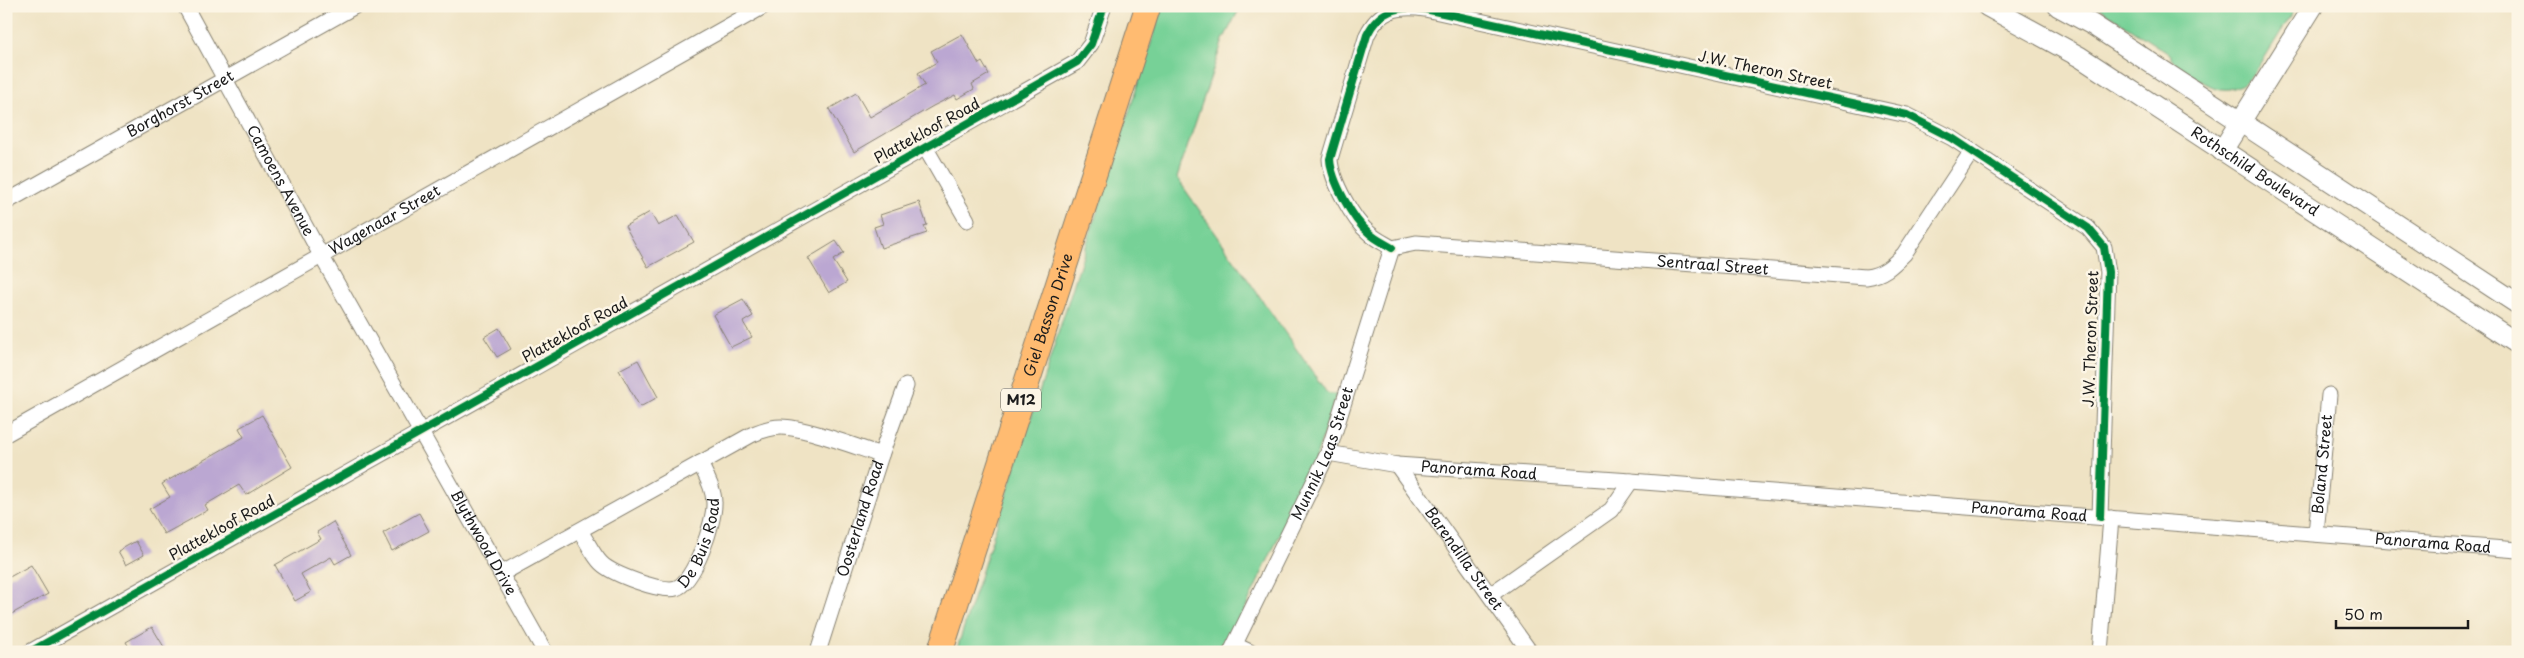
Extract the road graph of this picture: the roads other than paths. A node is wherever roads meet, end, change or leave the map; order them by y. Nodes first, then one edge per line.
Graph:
1 (185, 6) edge
2 (355, 6) edge
3 (764, 6) edge
4 (1104, 6) edge
5 (1148, 6) edge
6 (1987, 6) edge
7 (2058, 6) edge
8 (2313, 6) edge
9 (226, 79) junction
10 (2240, 123) junction
11 (925, 147) junction
12 (1972, 151) junction
13 (2222, 151) junction
14 (6, 202) edge
15 (967, 220) dead end
16 (1392, 248) junction
17 (322, 257) junction
18 (2518, 304) edge
19 (2518, 344) edge
20 (906, 386) dead end
21 (2329, 395) dead end
22 (421, 432) junction
23 (6, 434) edge
24 (1328, 453) junction
25 (881, 455) junction
26 (700, 463) junction
27 (1397, 465) junction
28 (1631, 481) junction
29 (2105, 517) junction
30 (580, 531) junction
31 (2316, 534) junction
32 (2518, 550) edge
33 (501, 574) junction
34 (1490, 595) junction
35 (1233, 648) edge
36 (30, 652) edge
37 (544, 652) edge
38 (818, 652) edge
39 (940, 652) edge
40 (1250, 652) edge
41 (1530, 652) edge
42 (2100, 652) edge

1 - 9 street, Camoens Avenue
2 - 9 street, Borghorst Street
3 - 17 street, Wagenaar Street
4 - 11 street, Plattekloof Road
5 - 39 main road, Giel Basson Drive / M12
6 - 13 street, Rothschild Boulevard
7 - 10 street
8 - 10 street
9 - 14 street, Borghorst Street
9 - 17 street, Camoens Avenue
10 - 13 street
10 - 18 street
11 - 15 street
11 - 22 street, Plattekloof Road
12 - 16 street, Sentraal Street
12 - 16 street, J.W. Theron Street
12 - 29 street, J.W. Theron Street
13 - 19 street, Rothschild Boulevard
16 - 24 street, Munnik Laas Street
17 - 22 street, Camoens Avenue
17 - 23 street, Wagenaar Street
20 - 25 street, Oosterland Road
21 - 31 street, Boland Street
22 - 33 street, Blythwood Drive
22 - 36 street, Plattekloof Road
24 - 27 street, Panorama Road
24 - 35 street, Munnik Laas Street
25 - 26 street
25 - 38 street, Oosterland Road
26 - 30 street
26 - 30 street, De Buis Road
27 - 28 street, Panorama Road
27 - 34 street, Barendilla Street
28 - 29 street, Panorama Road
28 - 34 street
29 - 31 street, Panorama Road
29 - 42 street, J.W. Theron Street
30 - 33 street
31 - 32 street, Panorama Road
33 - 37 street, Blythwood Drive
34 - 41 street, Barendilla Street
35 - 40 street

